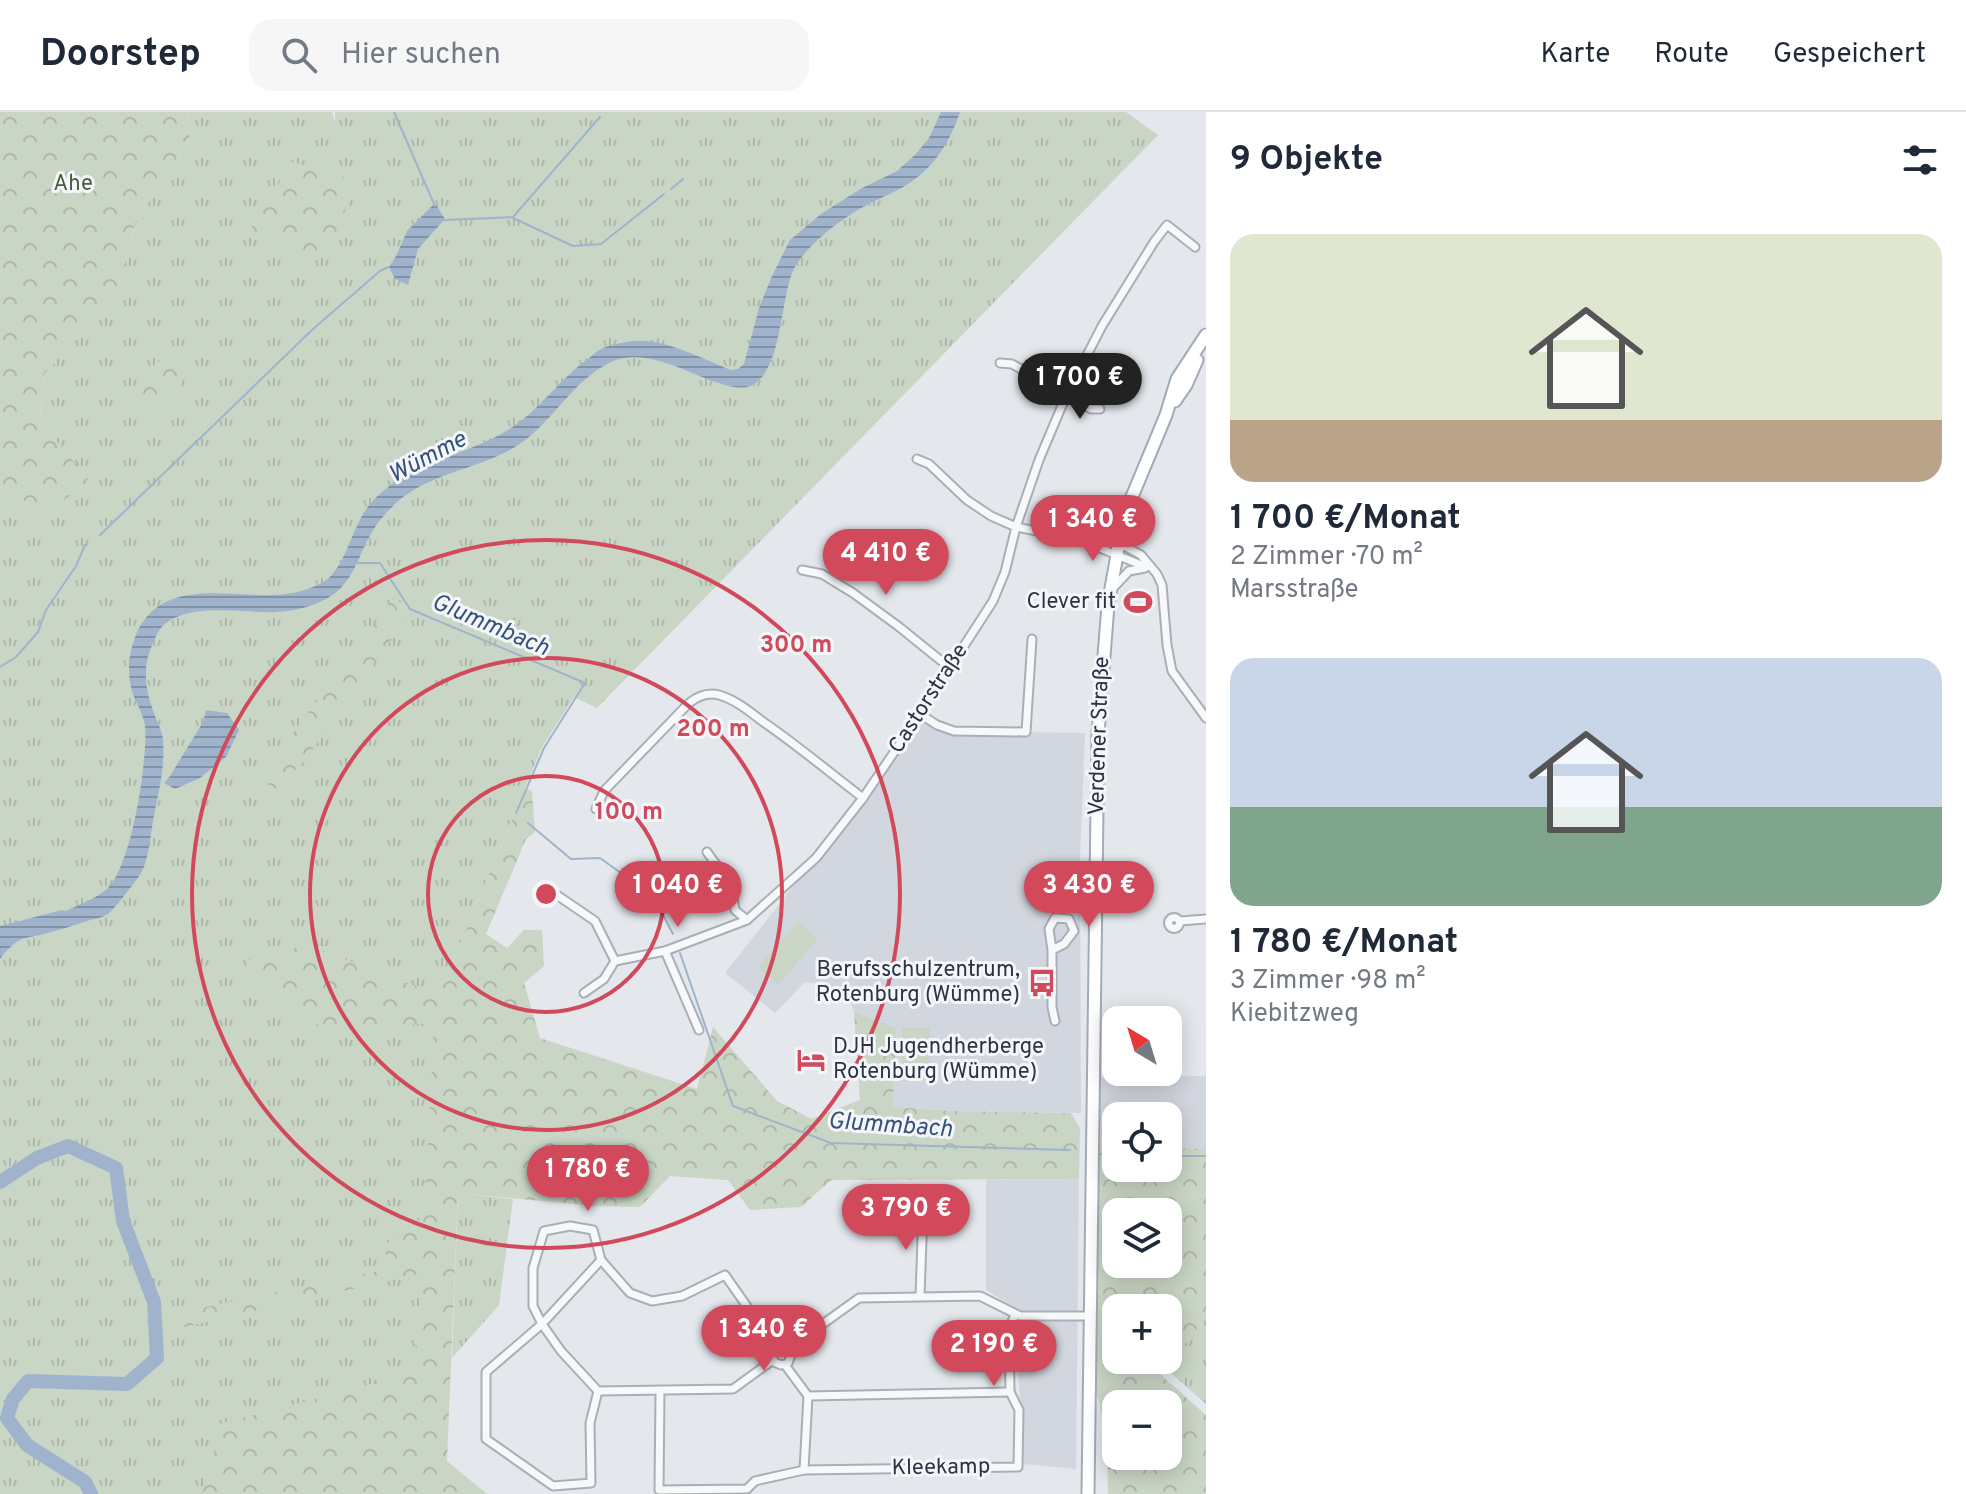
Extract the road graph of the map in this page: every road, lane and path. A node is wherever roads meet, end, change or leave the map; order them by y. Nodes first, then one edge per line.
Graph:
1 (1195, 247) dead end
2 (1206, 336) edge
3 (1000, 363) dead end
4 (1066, 396) junction
5 (1100, 409) dead end
6 (917, 459) dead end
7 (1016, 527) junction
8 (1081, 540) junction
9 (1118, 547) junction
10 (1146, 567) junction
11 (802, 570) dead end
12 (1157, 574) junction
13 (1109, 595) junction
14 (1032, 639) dead end
15 (950, 668) junction
16 (920, 714) junction
17 (1206, 718) edge
18 (863, 798) junction
19 (596, 809) dead end
20 (707, 852) dead end
21 (548, 889) dead end
22 (1206, 919) edge
23 (747, 920) junction
24 (1180, 921) dead end
25 (1052, 950) junction
26 (665, 951) junction
27 (615, 961) junction
28 (584, 993) dead end
29 (1055, 1021) dead end
30 (699, 1030) dead end
31 (958, 1208) dead end
32 (863, 1209) dead end
33 (923, 1210) junction
34 (601, 1260) junction
35 (920, 1296) junction
36 (1015, 1315) junction
37 (1090, 1316) junction
38 (542, 1324) junction
39 (776, 1348) junction
40 (788, 1349) junction
41 (773, 1360) junction
42 (785, 1365) junction
43 (598, 1391) junction
44 (660, 1391) junction
45 (1010, 1392) junction
46 (808, 1396) junction
47 (804, 1470) junction
48 (1088, 1494) edge

1 - 4 street, Castorstraße
2 - 9 main road, Verdener Straße
3 - 4 street
4 - 5 street
4 - 7 street, Castorstraße
6 - 7 street
7 - 8 street
7 - 15 street, Castorstraße
8 - 9 street
8 - 9 street
9 - 10 street
9 - 12 street
9 - 13 main road, Verdener Straße
10 - 12 street
10 - 13 street
11 - 15 street
12 - 17 street
13 - 37 main road, Verdener Straße
14 - 16 street
15 - 16 street, Castorstraße
16 - 18 street, Castorstraße
18 - 19 street
18 - 23 street, Castorstraße
20 - 23 street
21 - 27 street
22 - 24 street
23 - 26 street
25 - 25 street
25 - 29 street
26 - 27 street
26 - 30 street
27 - 28 street
31 - 33 street
32 - 33 street
33 - 35 street
34 - 38 street
34 - 38 street
34 - 39 street
35 - 36 street
35 - 40 street
36 - 37 street
36 - 45 street, Kleekamp
37 - 48 main road, Verdener Straße
38 - 43 street
38 - 43 street
39 - 40 street
39 - 41 street
40 - 42 street
41 - 42 street
41 - 44 street
42 - 46 street
43 - 44 street
44 - 47 street
45 - 46 street
45 - 47 street, Kleekamp
46 - 47 street

